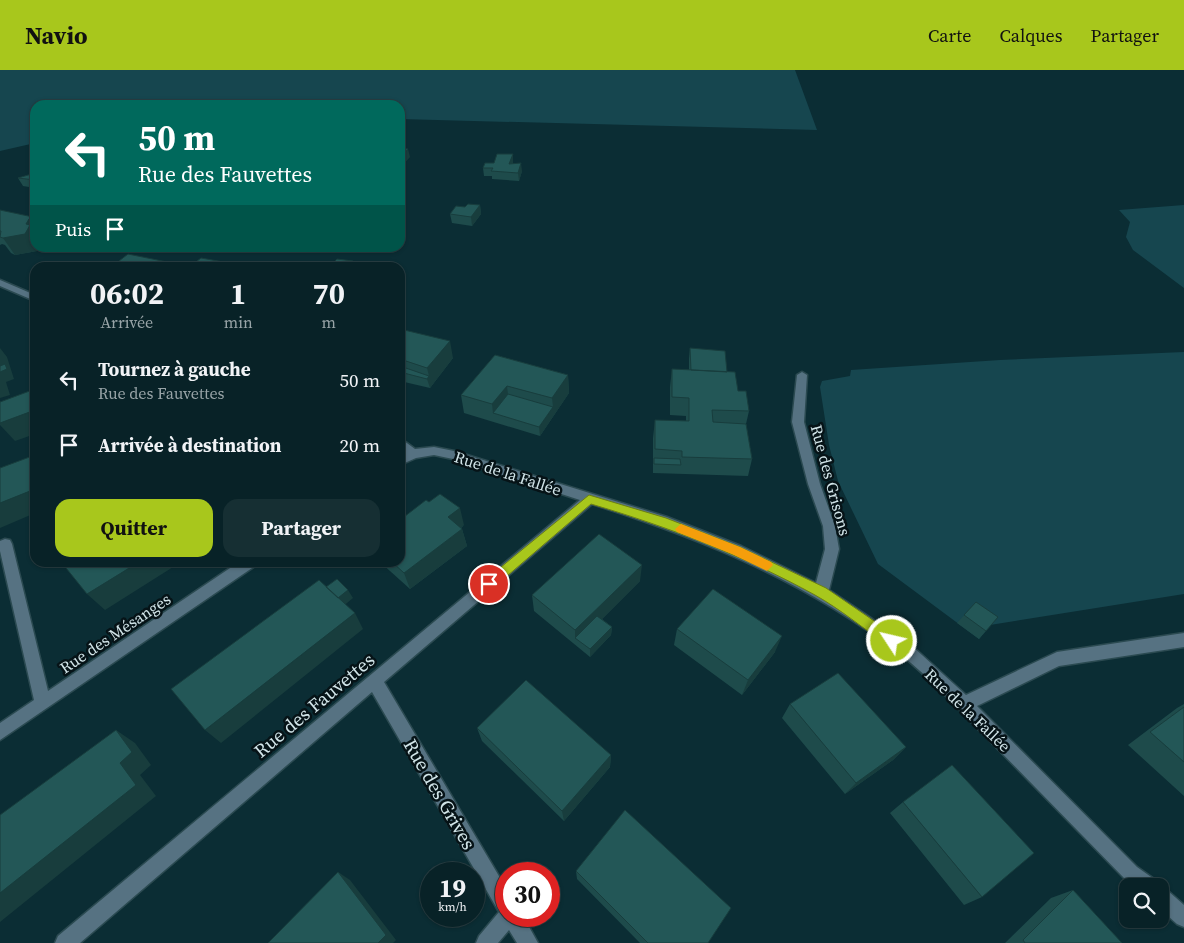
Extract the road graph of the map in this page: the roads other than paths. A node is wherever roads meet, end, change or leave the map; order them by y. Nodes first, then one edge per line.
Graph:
1 (0, 284) edge
2 (30, 296) edge
3 (802, 375) dead end
4 (405, 447) edge
5 (413, 454) junction
6 (405, 458) edge
7 (589, 499) junction
8 (5, 544) dead end
9 (243, 567) edge
10 (821, 592) junction
11 (1184, 640) edge
12 (374, 682) junction
13 (43, 703) junction
14 (964, 704) junction
15 (0, 732) edge
16 (1137, 878) edge
17 (495, 887) edge
18 (1169, 904) edge
19 (1184, 917) edge
20 (499, 927) edge
21 (519, 927) edge
22 (65, 943) edge
23 (486, 943) edge
24 (528, 943) edge

1 - 2 street
3 - 10 street, Rue des Grisons
4 - 5 street
5 - 6 street
5 - 7 street, Rue de la Fallée
7 - 10 street, Rue de la Fallée
7 - 12 street, Rue des Fauvettes
8 - 13 street
9 - 13 street, Rue des Mésanges
10 - 14 street, Rue de la Fallée
11 - 14 street
12 - 17 street, Rue des Grives
12 - 22 street, Rue des Fauvettes
13 - 15 street, Rue des Mésanges
14 - 16 street, Rue de la Fallée
18 - 19 street
20 - 23 street
21 - 24 street

